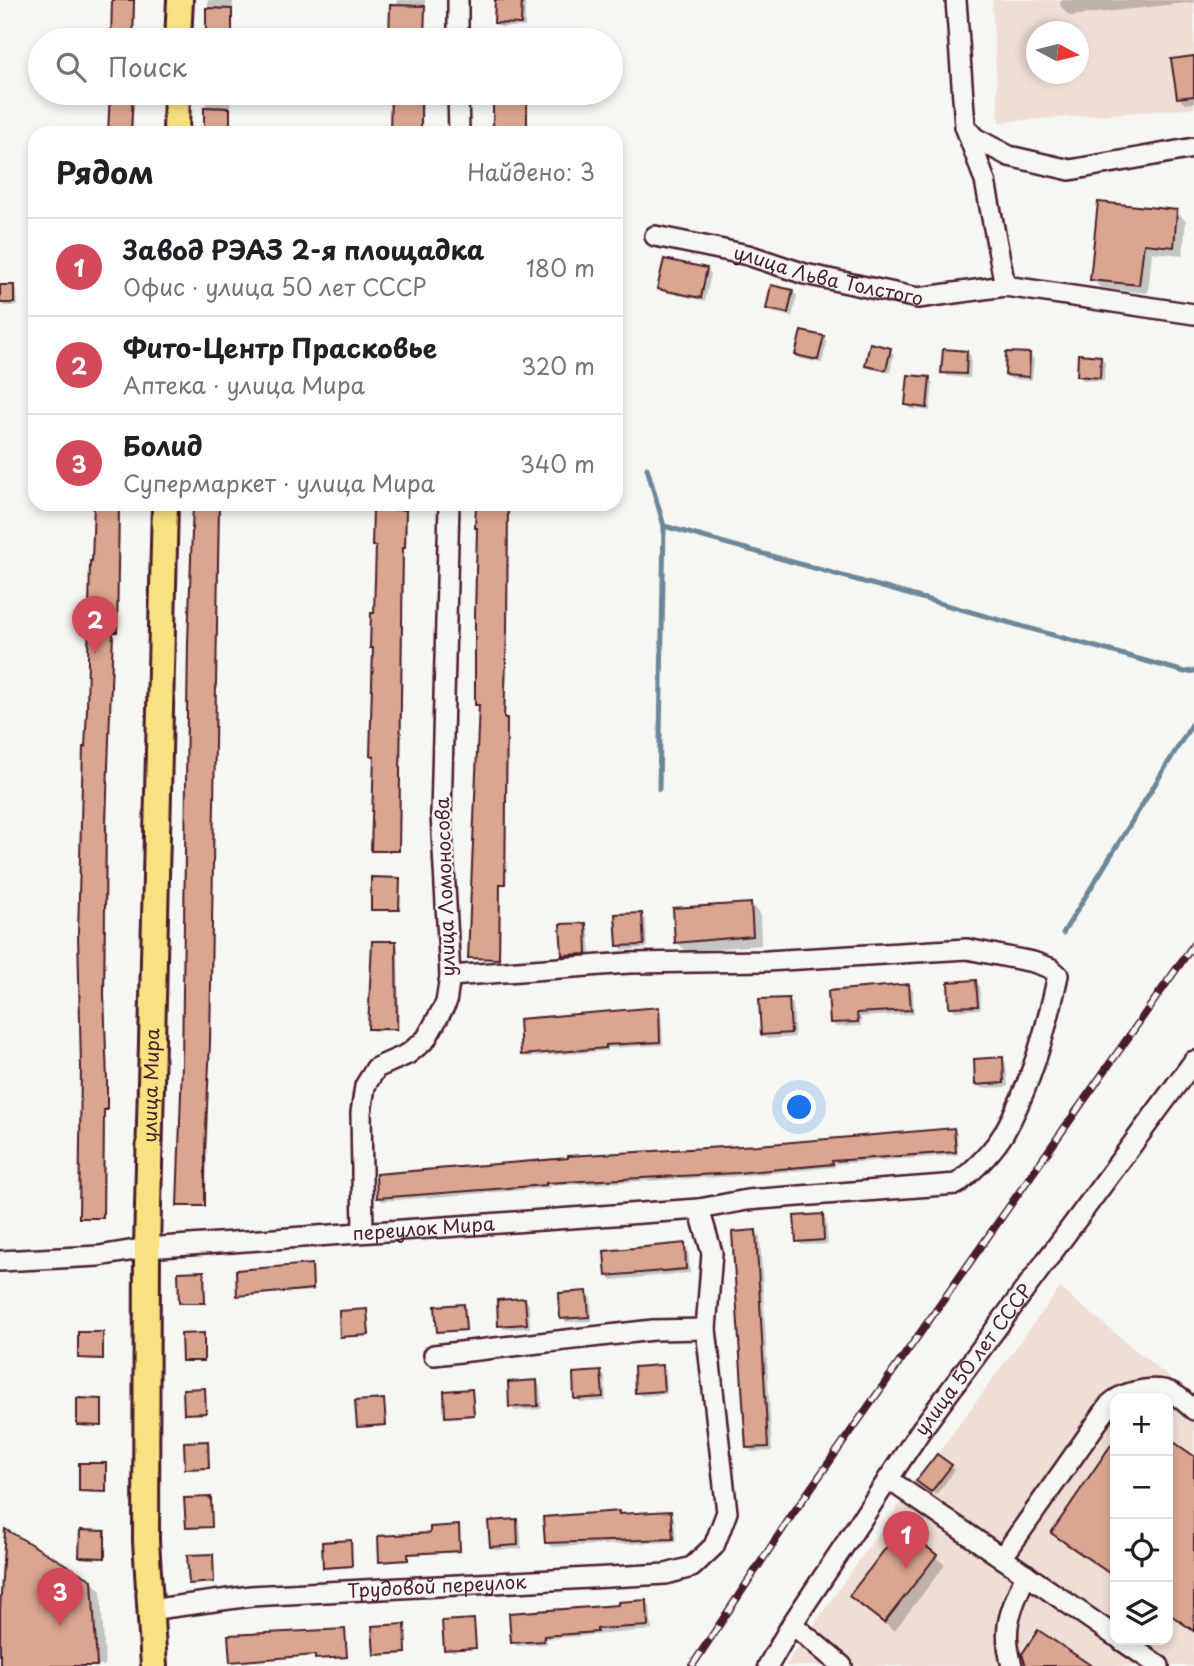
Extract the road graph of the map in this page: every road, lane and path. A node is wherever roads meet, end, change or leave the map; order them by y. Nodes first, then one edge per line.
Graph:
1 (180, 0) edge
2 (458, 0) edge
3 (956, 0) edge
4 (179, 28) edge
5 (458, 28) edge
6 (177, 105) edge
7 (458, 105) edge
8 (176, 126) edge
9 (459, 126) edge
10 (965, 126) junction
11 (1194, 148) edge
12 (655, 236) dead end
13 (1005, 285) junction
14 (1194, 314) edge
15 (165, 511) edge
16 (449, 511) edge
17 (450, 976) junction
18 (1194, 1061) edge
19 (699, 1209) junction
20 (363, 1232) junction
21 (147, 1248) junction
22 (0, 1261) edge
23 (706, 1329) junction
24 (435, 1355) dead end
25 (1131, 1393) edge
26 (1172, 1393) edge
27 (1173, 1394) edge
28 (1110, 1404) edge
29 (1194, 1410) edge
30 (888, 1479) junction
31 (1002, 1558) junction
32 (1026, 1574) junction
33 (149, 1610) junction
34 (792, 1624) junction
35 (1110, 1633) edge
36 (1128, 1645) edge
37 (154, 1666) edge
38 (768, 1666) edge
39 (842, 1666) edge
40 (1012, 1666) edge
41 (1159, 1666) edge

1 - 4 main road
2 - 5 street
3 - 10 street
6 - 8 main road
7 - 9 street
10 - 11 street
10 - 13 street
12 - 13 street, улица Льва Толстого
13 - 14 street, улица Льва Толстого
15 - 21 main road, улица Мира
16 - 17 street, улица Ломоносова
17 - 19 street, переулок Мира
17 - 20 street, улица Ломоносова
18 - 30 street, улица 50 лет СССР
19 - 20 street, переулок Мира
19 - 23 street
20 - 21 street, переулок Мира
21 - 22 street, переулок Мира
21 - 33 main road, улица Мира
23 - 24 street
23 - 33 street, Трудовой переулок
25 - 26 street
27 - 29 street
28 - 31 street
30 - 31 street
30 - 34 street, улица 50 лет СССР
31 - 32 street
32 - 35 street
32 - 40 street
33 - 37 main road, улица Мира
34 - 38 street, улица 50 лет СССР
34 - 39 street
36 - 41 street

